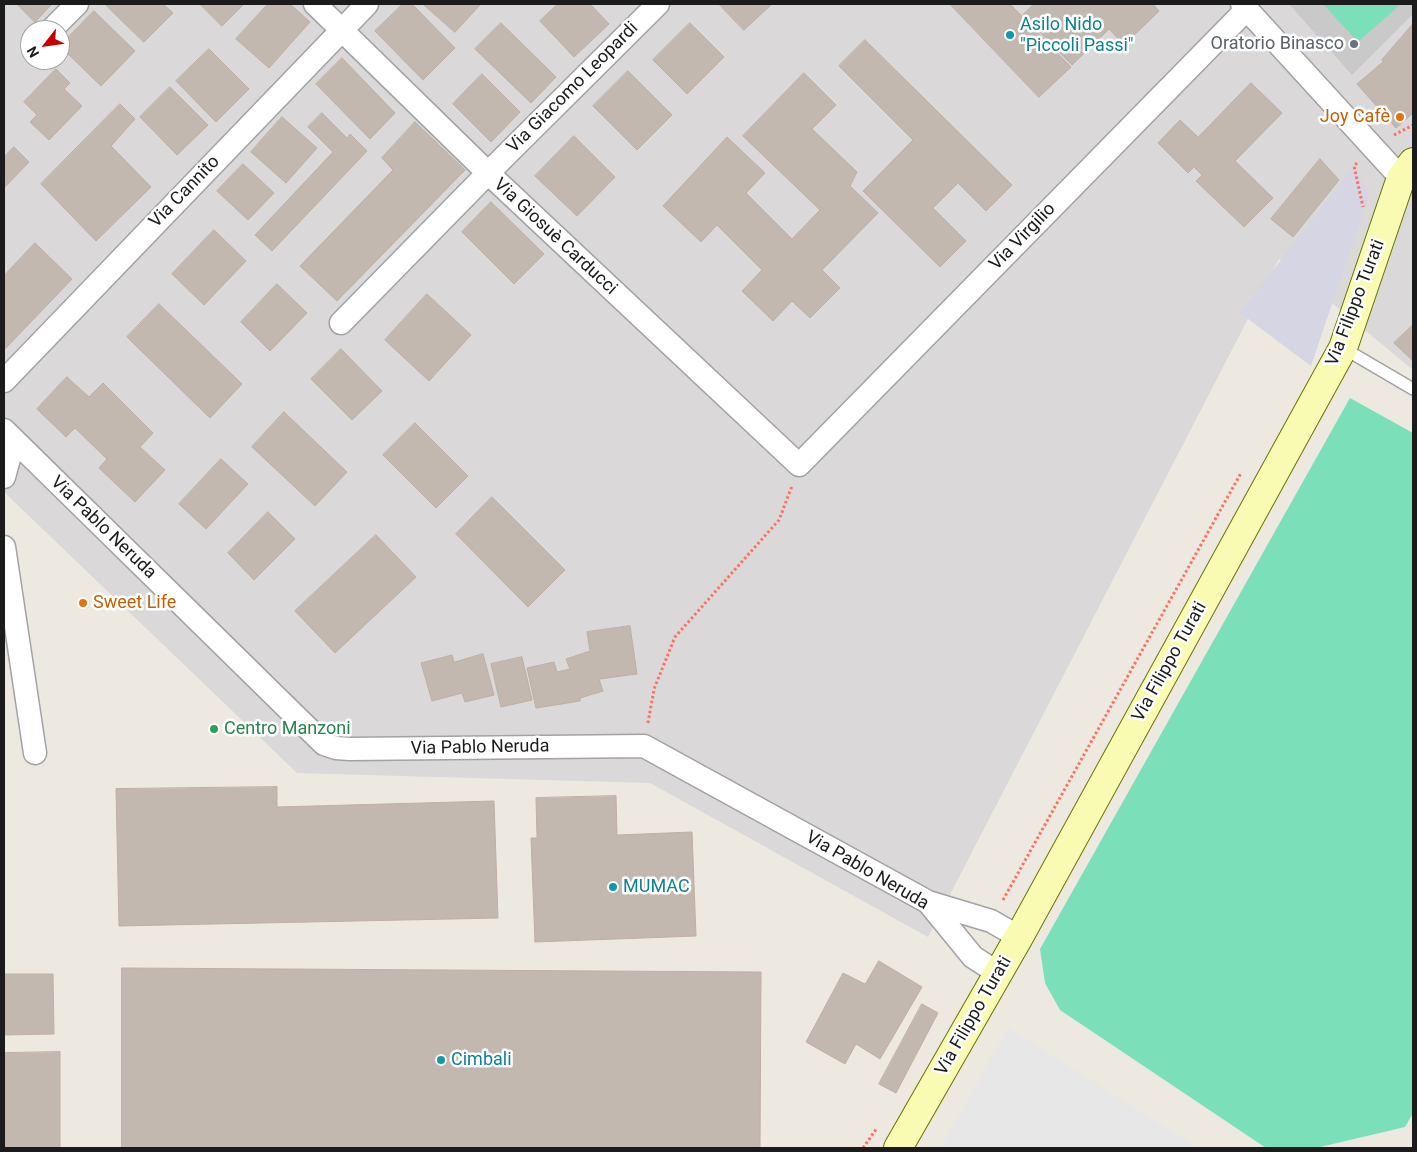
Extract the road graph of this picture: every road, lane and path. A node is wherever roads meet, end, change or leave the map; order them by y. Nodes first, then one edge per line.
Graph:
1 (77, 4) edge
2 (315, 4) edge
3 (367, 4) edge
4 (658, 4) edge
5 (1244, 7) edge
6 (61, 20) edge
7 (341, 30) junction
8 (1407, 170) edge
9 (488, 173) junction
10 (341, 324) dead end
11 (1343, 348) junction
12 (4, 381) edge
13 (1413, 389) edge
14 (9, 436) edge
15 (799, 465) junction
16 (1243, 471) dead end
17 (4, 476) edge
18 (4, 547) edge
19 (644, 746) junction
20 (35, 754) dead end
21 (928, 902) junction
22 (991, 921) junction
23 (1018, 937) junction
24 (998, 973) junction
25 (879, 1125) dead end
26 (863, 1148) edge
27 (898, 1148) edge

1 - 6 street
2 - 7 street, Via Giosuè Carducci
3 - 7 street, Via Cannito
4 - 9 street, Via Giacomo Leopardi
5 - 8 street
5 - 15 street, Via Virgilio
7 - 9 street, Via Giosuè Carducci
7 - 12 street, Via Cannito
8 - 11 street, Via Filippo Turati
9 - 10 street, Via Giacomo Leopardi
9 - 15 street, Via Giosuè Carducci
11 - 13 lane
11 - 23 street, Via Filippo Turati
14 - 17 street
14 - 19 street, Via Pablo Neruda
15 - 19 path
16 - 22 path
18 - 20 street
19 - 21 street, Via Pablo Neruda
21 - 22 street
21 - 24 street, Via Pablo Neruda
22 - 23 street
23 - 24 street, Via Filippo Turati
24 - 27 street, Via Filippo Turati
25 - 26 path

